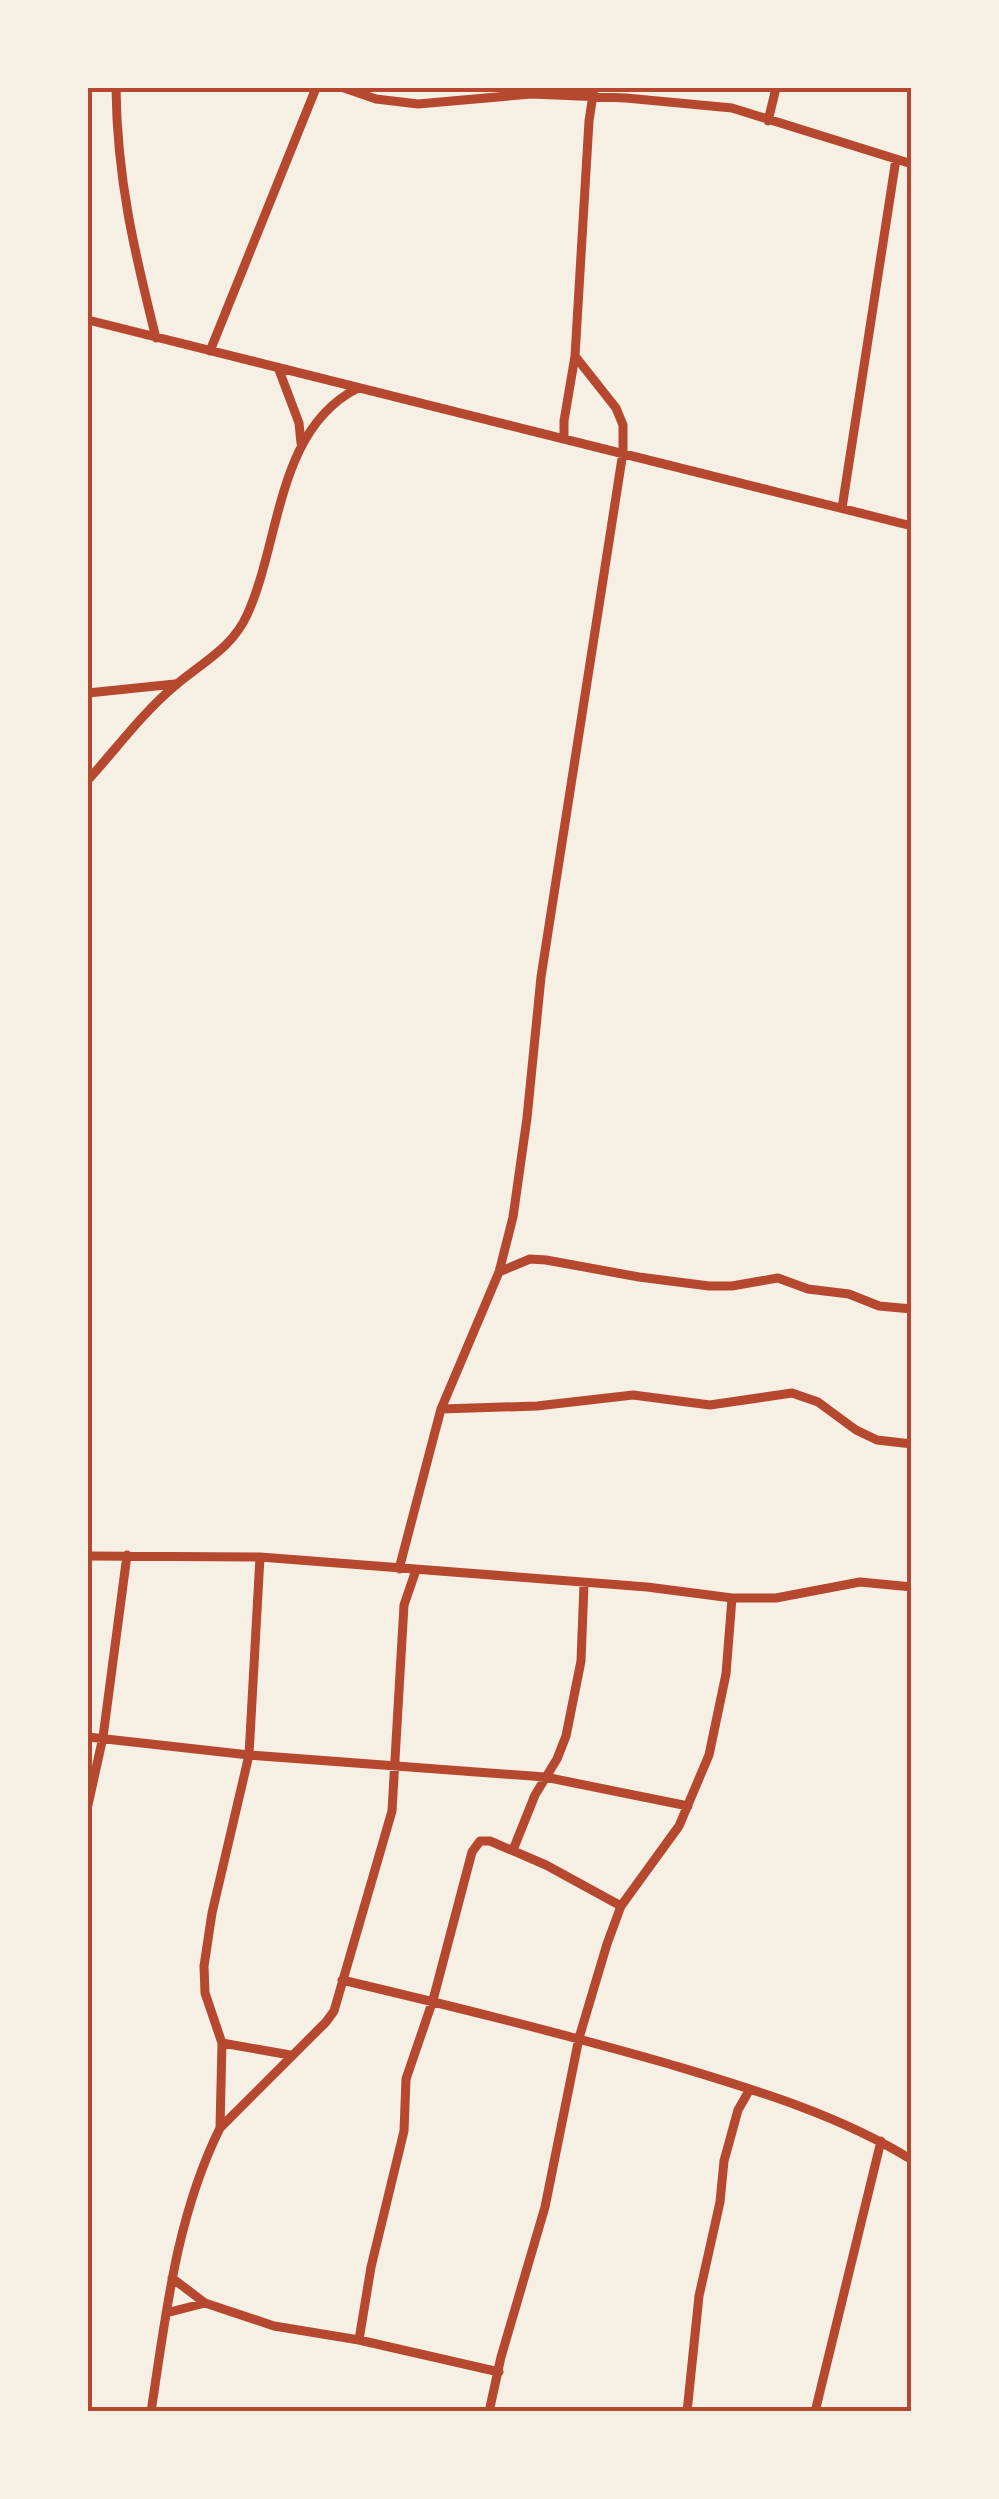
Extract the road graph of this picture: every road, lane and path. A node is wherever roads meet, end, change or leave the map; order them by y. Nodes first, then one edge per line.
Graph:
1 (116, 88) edge
2 (316, 88) edge
3 (347, 88) edge
4 (776, 88) edge
5 (593, 92) edge
6 (768, 121) junction
7 (896, 158) junction
8 (912, 164) edge
9 (88, 320) edge
10 (156, 338) junction
11 (210, 351) junction
12 (575, 356) junction
13 (279, 370) junction
14 (358, 388) junction
15 (564, 438) junction
16 (302, 448) junction
17 (624, 452) junction
18 (842, 508) junction
19 (912, 526) edge
20 (178, 683) junction
21 (88, 693) edge
22 (88, 780) edge
23 (499, 1272) junction
24 (912, 1308) edge
25 (441, 1409) junction
26 (912, 1444) edge
27 (127, 1555) junction
28 (88, 1556) edge
29 (260, 1557) junction
30 (399, 1569) junction
31 (416, 1570) junction
32 (584, 1584) junction
33 (912, 1587) edge
34 (732, 1598) junction
35 (88, 1737) edge
36 (103, 1737) junction
37 (249, 1755) junction
38 (396, 1764) junction
39 (544, 1777) junction
40 (88, 1805) edge
41 (688, 1806) junction
42 (513, 1850) junction
43 (621, 1906) junction
44 (342, 1980) junction
45 (433, 2000) junction
46 (579, 2038) junction
47 (222, 2043) junction
48 (290, 2054) junction
49 (750, 2089) junction
50 (220, 2128) junction
51 (880, 2140) junction
52 (912, 2160) edge
53 (172, 2278) junction
54 (206, 2303) junction
55 (166, 2313) junction
56 (358, 2340) junction
57 (499, 2372) junction
58 (151, 2412) edge
59 (489, 2412) edge
60 (687, 2412) edge
61 (814, 2412) edge

1 - 10 street
2 - 11 street
3 - 5 street
4 - 6 street
5 - 6 street
5 - 12 street
6 - 7 street
7 - 8 street
7 - 18 street
9 - 10 street
10 - 11 street
11 - 13 street
12 - 15 street
12 - 17 street
13 - 14 street
13 - 16 street
14 - 15 street
14 - 16 street
15 - 17 street
16 - 20 street
17 - 18 street
17 - 23 street
18 - 19 street
20 - 21 street
20 - 22 street
23 - 24 street
23 - 25 street
25 - 26 street
25 - 30 street
27 - 28 street
27 - 29 street
27 - 36 street
29 - 30 street
29 - 37 street
30 - 31 street
31 - 32 street
31 - 38 street
32 - 34 street
32 - 39 street
33 - 34 street
34 - 41 street
35 - 36 street
36 - 37 street
36 - 40 street
37 - 38 street
37 - 47 street
38 - 39 street
38 - 44 street
39 - 41 street
39 - 42 street
41 - 43 street
42 - 43 street
42 - 45 street
43 - 46 street
44 - 45 street
44 - 48 street
45 - 46 street
45 - 56 street
46 - 49 street
46 - 57 street
47 - 48 street
47 - 50 street
48 - 50 street
49 - 51 street
49 - 60 street
50 - 53 street
51 - 52 street
51 - 61 street
53 - 54 street
53 - 55 street
54 - 55 street
54 - 56 street
55 - 58 street
56 - 57 street
57 - 59 street

